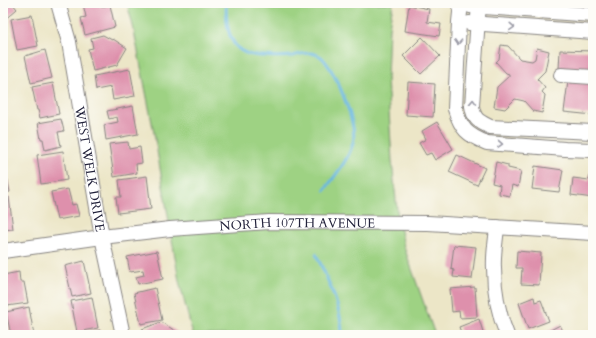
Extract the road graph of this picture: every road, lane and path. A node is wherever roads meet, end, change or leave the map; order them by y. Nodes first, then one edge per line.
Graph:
1 (58, 3) edge
2 (461, 4) edge
3 (479, 5) edge
4 (560, 13) junction
5 (593, 15) edge
6 (459, 22) junction
7 (477, 24) junction
8 (558, 30) junction
9 (593, 32) edge
10 (561, 75) dead end
11 (593, 76) edge
12 (481, 122) junction
13 (566, 130) junction
14 (466, 131) junction
15 (593, 132) edge
16 (565, 149) junction
17 (593, 150) edge
18 (497, 227) junction
19 (593, 234) edge
20 (102, 236) junction
21 (3, 251) edge
22 (124, 335) edge
23 (507, 335) edge

1 - 20 street, WEST WELK DRIVE
2 - 3 street
2 - 6 street
3 - 4 street
3 - 7 street
4 - 5 street
4 - 8 street
6 - 7 street
6 -> 14 street
7 -> 8 street
12 -> 7 street
8 - 9 street
10 - 11 street
12 - 13 street
12 - 14 street
13 - 15 street
13 - 16 street
14 -> 16 street
16 - 17 street
18 - 19 street, NORTH 107TH AVENUE
18 - 20 street, NORTH 107TH AVENUE
18 - 23 street
20 - 21 street, NORTH 107TH AVENUE
20 - 22 street, WEST WELK DRIVE

